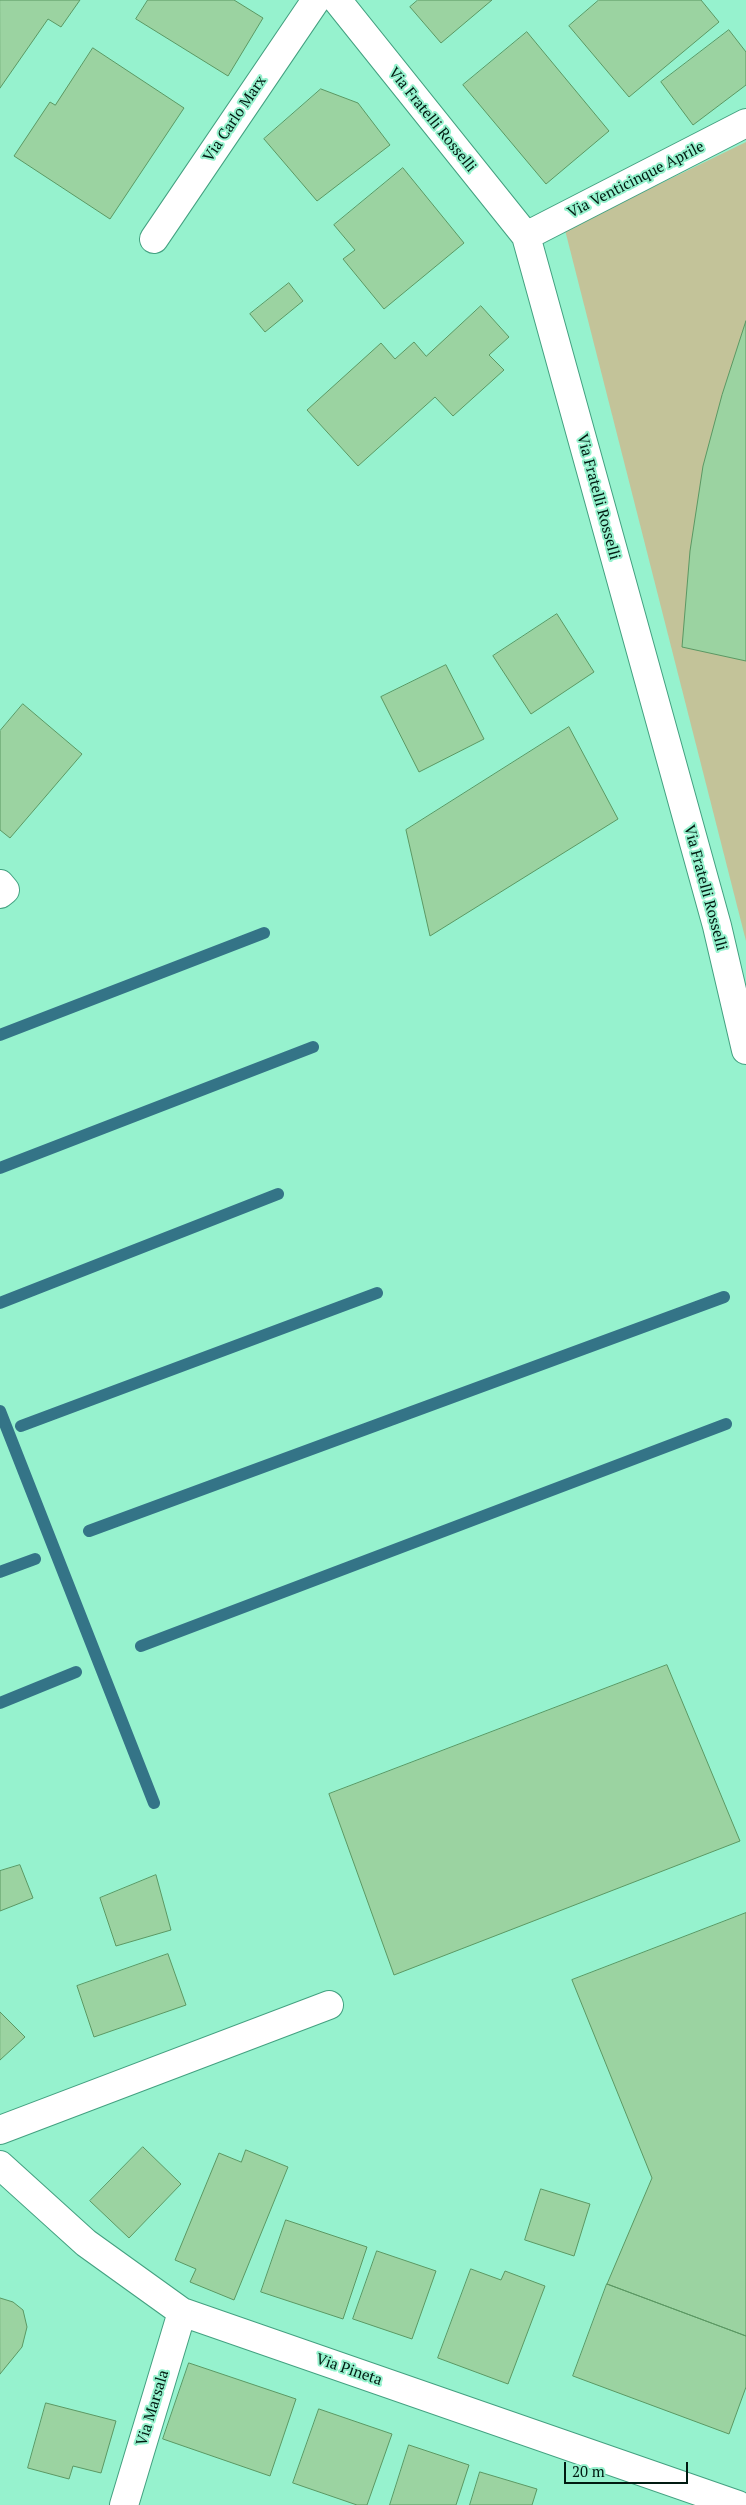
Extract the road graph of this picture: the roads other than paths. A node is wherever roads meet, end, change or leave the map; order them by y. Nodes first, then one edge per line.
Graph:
1 (316, 0) edge
2 (337, 0) edge
3 (746, 123) edge
4 (526, 236) junction
5 (154, 238) dead end
6 (0, 884) edge
7 (0, 894) edge
8 (746, 1050) edge
9 (329, 2005) dead end
10 (0, 2130) edge
11 (0, 2165) edge
12 (182, 2312) junction
13 (708, 2500) edge
14 (124, 2505) edge
15 (738, 2505) edge

1 - 5 street, Via Carlo Marx
2 - 4 street, Via Fratelli Rosselli
3 - 4 street, Via Venticinque Aprile
4 - 8 street, Via Fratelli Rosselli
6 - 7 street
9 - 10 street
11 - 12 street, Via Pineta
12 - 13 street, Via Pineta
12 - 14 street, Via Marsala
13 - 15 street, Via Pineta

